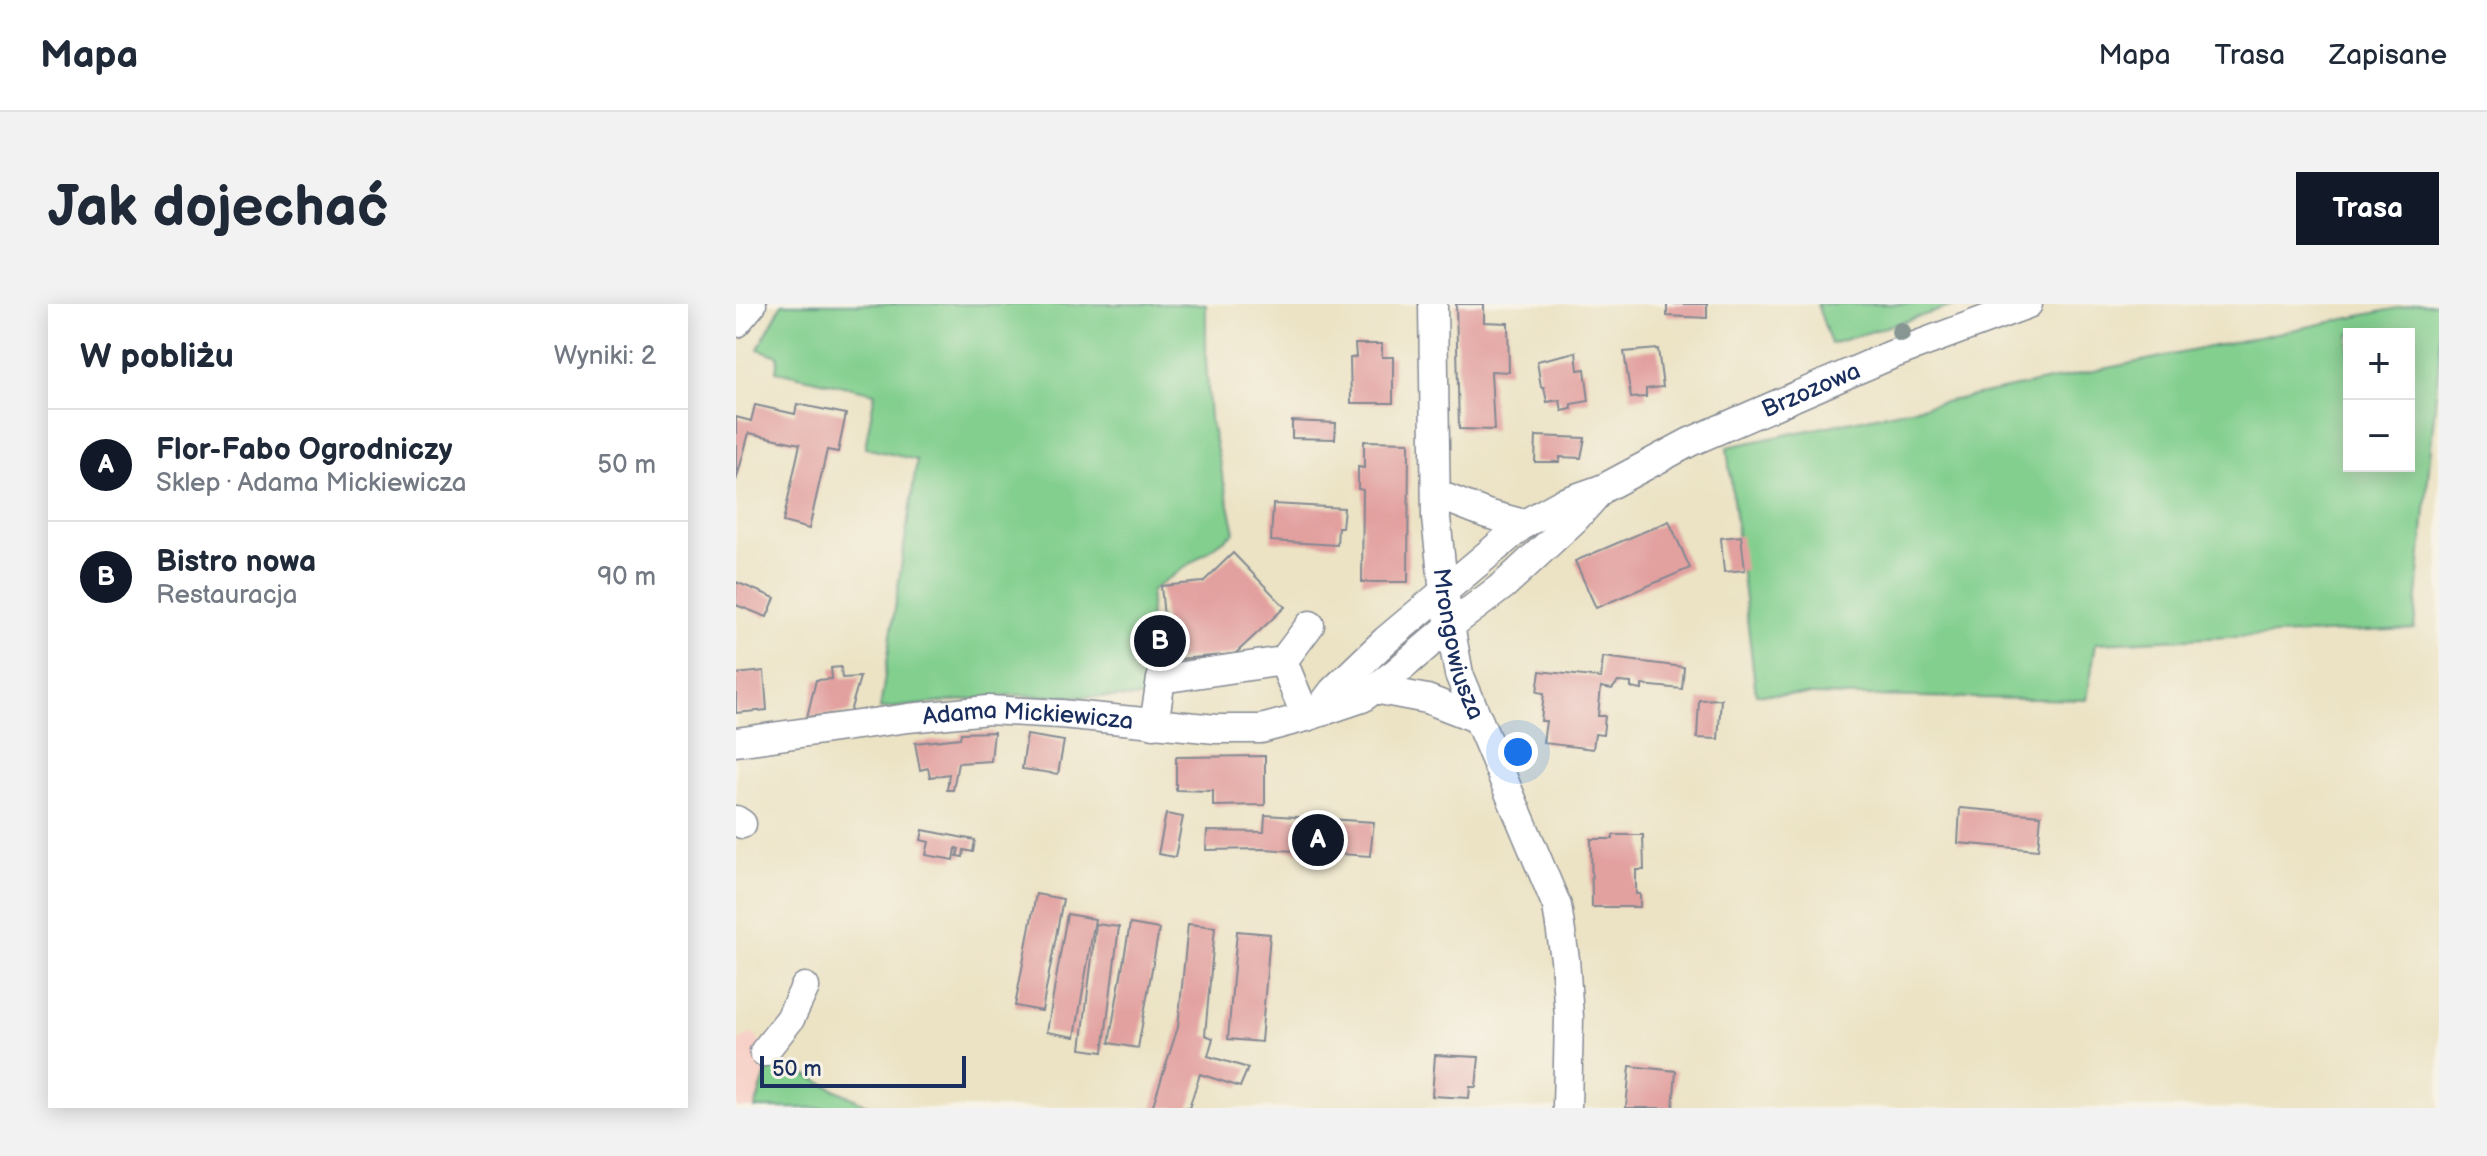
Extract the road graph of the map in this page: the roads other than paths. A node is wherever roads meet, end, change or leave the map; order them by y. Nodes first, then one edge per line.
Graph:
1 (752, 304) edge
2 (1433, 304) edge
3 (2028, 304) edge
4 (736, 323) edge
5 (1602, 489) junction
6 (1436, 494) junction
7 (1524, 524) junction
8 (1444, 593) junction
9 (1310, 625) dead end
10 (1451, 625) junction
11 (1283, 661) junction
12 (1374, 689) junction
13 (1312, 714) junction
14 (1476, 718) junction
15 (1154, 724) junction
16 (736, 742) edge
17 (805, 987) dead end
18 (764, 1052) dead end
19 (1567, 1108) edge

1 - 4 street
2 - 6 street, Mrongowiusza
3 - 5 street, Brzozowa
5 - 7 street, Brzozowa
5 - 10 street, Brzozowa
6 - 7 street
6 - 8 street, Mrongowiusza
7 - 8 street, Brzozowa
8 - 10 street, Mrongowiusza
8 - 13 street
9 - 11 street
10 - 12 street, Adama Mickiewicza
10 - 14 street, Mrongowiusza
11 - 13 street
11 - 15 street
12 - 13 street, Adama Mickiewicza
12 - 14 street
13 - 15 street, Adama Mickiewicza
14 - 19 street, Mrongowiusza
15 - 16 street, Adama Mickiewicza
17 - 18 street

